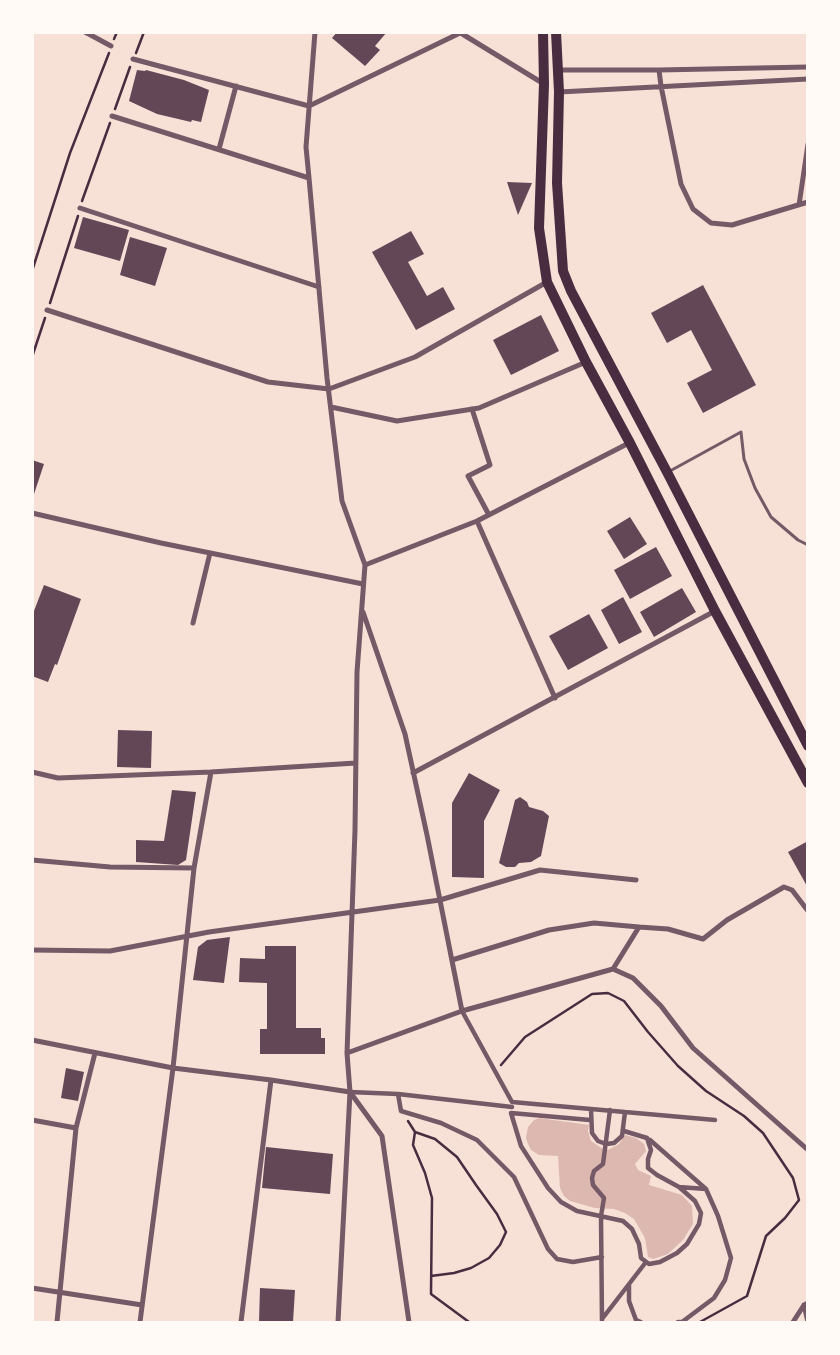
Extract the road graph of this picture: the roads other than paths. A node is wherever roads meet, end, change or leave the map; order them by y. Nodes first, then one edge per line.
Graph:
1 (85, 32) edge
2 (315, 32) edge
3 (543, 32) edge
4 (556, 32) edge
5 (460, 33) edge
6 (111, 46) road end
7 (133, 59) road end
8 (808, 66) edge
9 (557, 70) junction
10 (659, 70) junction
11 (808, 79) edge
12 (544, 84) junction
13 (236, 86) junction
14 (661, 86) junction
15 (559, 92) junction
16 (309, 106) junction
17 (112, 116) road end
18 (808, 144) edge
19 (219, 149) junction
20 (806, 164) edge
21 (309, 178) junction
22 (808, 202) edge
23 (799, 205) junction
24 (80, 208) road end
25 (547, 282) junction
26 (319, 287) junction
27 (47, 310) road end
28 (586, 362) junction
29 (329, 389) junction
30 (331, 407) junction
31 (472, 409) junction
32 (630, 442) junction
33 (668, 472) junction
34 (32, 513) edge
35 (488, 515) junction
36 (476, 521) junction
37 (808, 545) edge
38 (210, 553) junction
39 (365, 565) junction
40 (363, 584) junction
41 (362, 609) junction
42 (715, 611) junction
43 (193, 623) dead end
44 (555, 698) junction
45 (808, 746) edge
46 (356, 763) junction
47 (32, 772) edge
48 (211, 772) junction
49 (413, 772) junction
50 (808, 782) edge
51 (32, 860) edge
52 (194, 868) junction
53 (636, 880) dead end
54 (440, 900) junction
55 (808, 911) edge
56 (353, 912) junction
57 (639, 928) junction
58 (188, 936) junction
59 (32, 950) edge
60 (452, 960) junction
61 (613, 969) junction
62 (462, 1011) junction
63 (32, 1040) edge
64 (95, 1053) junction
65 (347, 1053) junction
66 (173, 1068) junction
67 (271, 1080) junction
68 (350, 1092) junction
69 (398, 1094) junction
70 (512, 1107) junction
71 (591, 1109) junction
72 (610, 1110) junction
73 (625, 1112) junction
74 (32, 1120) edge
75 (590, 1120) junction
76 (715, 1120) dead end
77 (76, 1128) junction
78 (624, 1131) junction
79 (647, 1138) junction
80 (606, 1144) junction
81 (808, 1150) edge
82 (679, 1187) junction
83 (706, 1189) junction
84 (601, 1216) junction
85 (602, 1257) junction
86 (646, 1262) junction
87 (629, 1284) junction
88 (32, 1288) edge
89 (60, 1293) junction
90 (806, 1304) edge
91 (142, 1305) junction
92 (602, 1321) edge
93 (57, 1322) edge
94 (140, 1322) edge
95 (241, 1322) edge
96 (338, 1322) edge
97 (409, 1322) edge
98 (641, 1322) edge
99 (678, 1322) edge
100 (793, 1322) edge
101 (808, 1322) edge

1 - 6 street
2 - 16 street
3 - 12 main road
4 - 9 main road
5 - 12 street
5 - 16 street
7 - 13 street
8 - 10 street
9 - 10 street
9 - 15 main road
10 - 14 street
11 - 14 street
12 - 25 main road
13 - 16 street
13 - 19 street
14 - 15 street
14 - 23 street
15 - 33 main road
16 - 21 street
17 - 19 street
18 - 20 street
19 - 21 street
20 - 23 street
21 - 26 street
22 - 23 street
24 - 26 street
25 - 28 main road
25 - 29 street
26 - 29 street
27 - 29 street
28 - 31 street
28 - 32 main road
29 - 30 street
30 - 31 street
30 - 39 street
31 - 35 street
32 - 35 street
32 - 42 main road
33 - 37 lane
33 - 45 main road
34 - 38 street
35 - 36 street
36 - 39 street
36 - 44 street
38 - 40 street
38 - 43 street
39 - 40 street
40 - 41 street
41 - 46 street
41 - 49 street
42 - 44 street
42 - 50 main road
44 - 49 street
46 - 48 street
46 - 56 street
47 - 48 street
48 - 52 street
49 - 54 street
51 - 52 street
52 - 58 street
53 - 54 street
54 - 56 street
54 - 60 street
55 - 57 street
56 - 58 street
56 - 65 street
57 - 60 street
57 - 61 street
58 - 59 street
58 - 66 street
60 - 62 street
61 - 62 street
61 - 81 street
62 - 65 street
62 - 70 street
63 - 64 street
64 - 66 street
64 - 77 street
65 - 68 street
66 - 67 street
66 - 91 street
67 - 68 street
67 - 95 street
68 - 69 street
68 - 96 street
68 - 97 street
69 - 70 street
69 - 85 street
70 - 71 street
70 - 75 street
70 - 84 street
71 - 72 street
71 - 75 street
72 - 73 street
72 - 80 street
73 - 76 street
73 - 78 street
74 - 77 street
75 - 80 street
77 - 89 street
78 - 79 street
78 - 80 street
79 - 82 street
79 - 83 street
80 - 84 street
82 - 83 street
82 - 86 street
83 - 99 street
84 - 85 street
84 - 86 street
85 - 92 street
86 - 87 street
87 - 92 street
87 - 98 street
88 - 89 street
89 - 91 street
89 - 93 street
90 - 100 street
90 - 101 street
91 - 94 street

